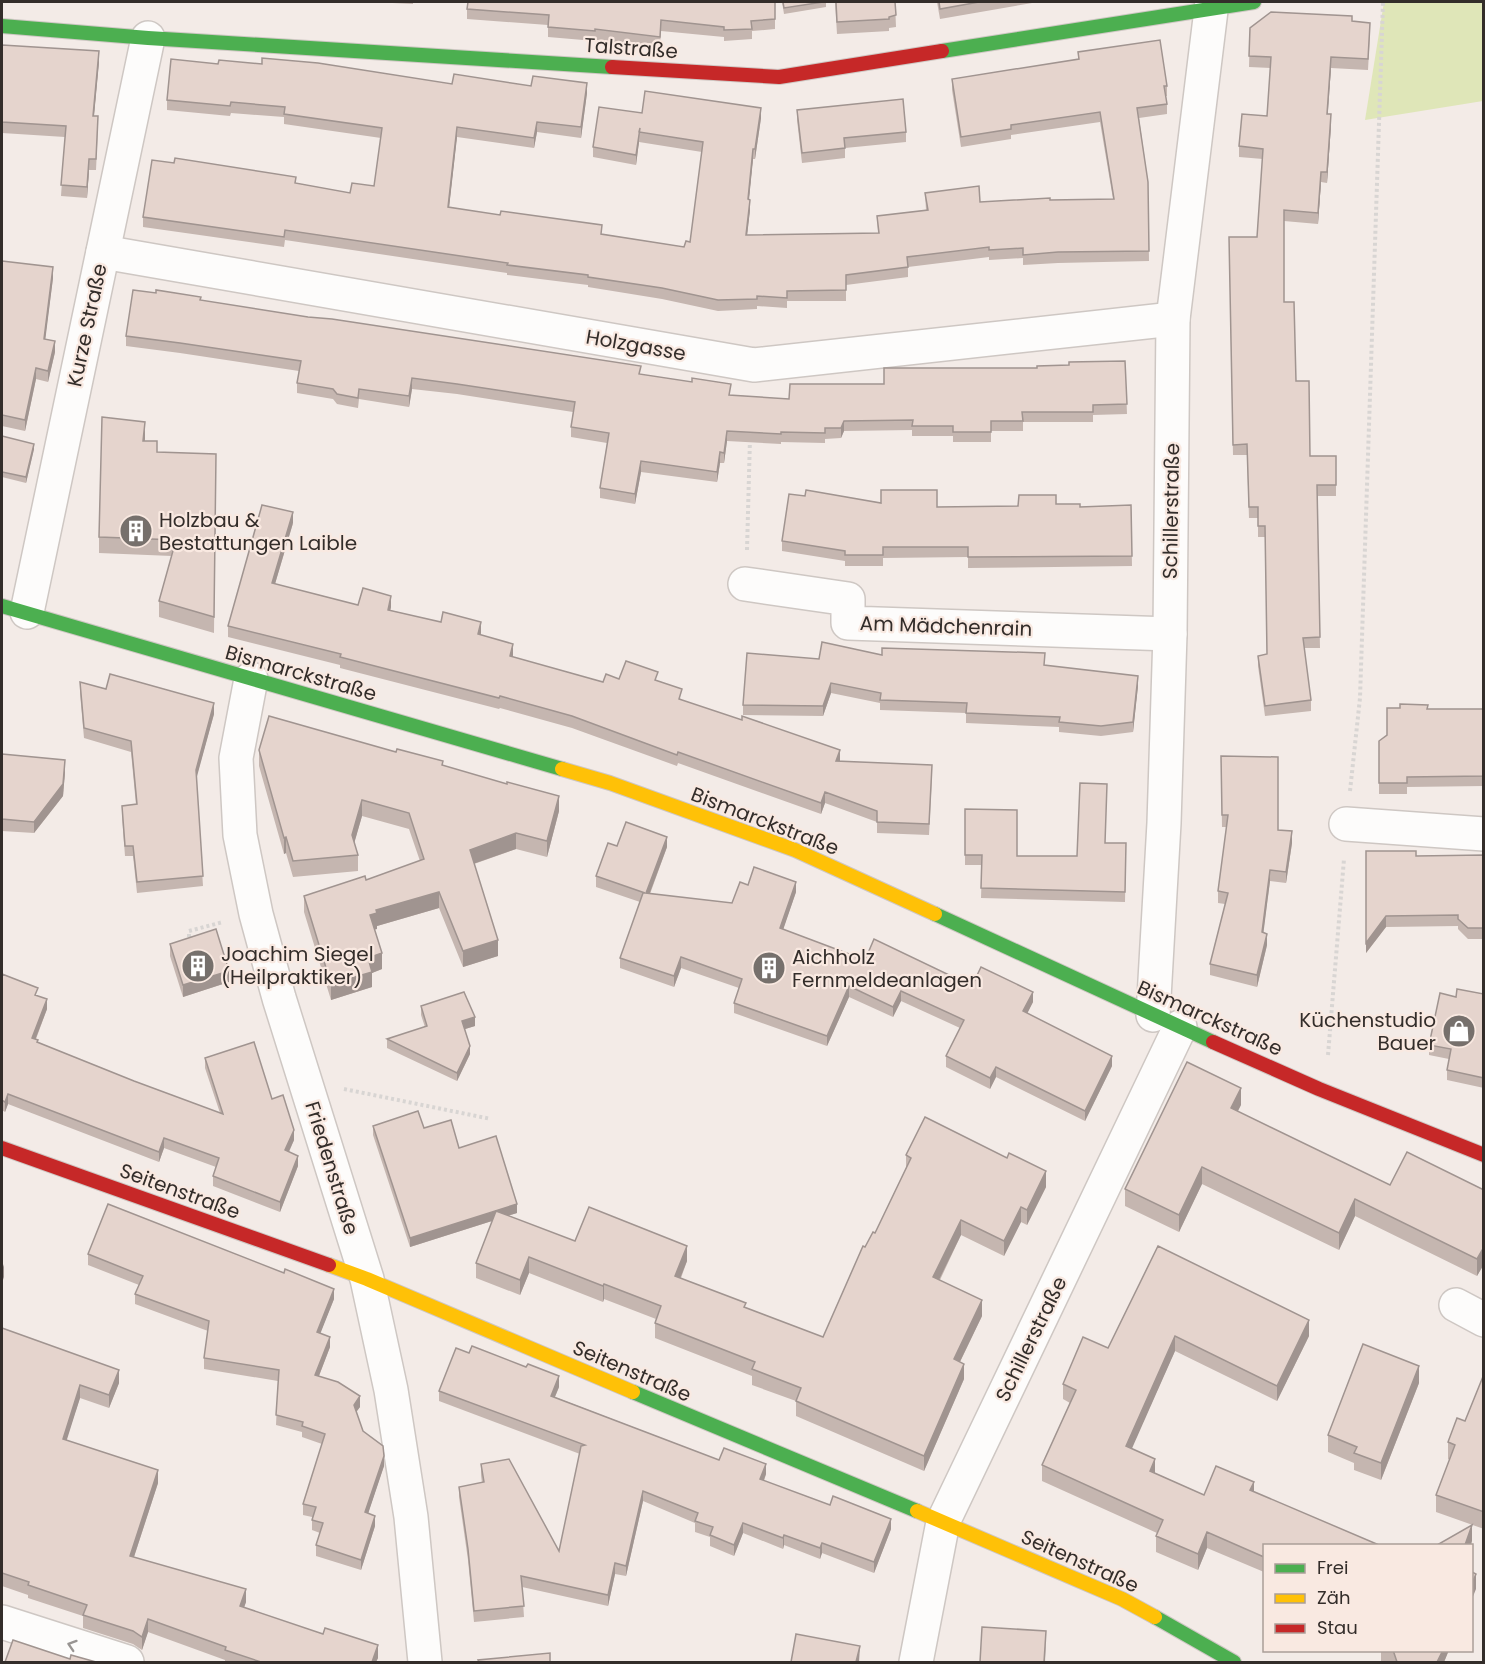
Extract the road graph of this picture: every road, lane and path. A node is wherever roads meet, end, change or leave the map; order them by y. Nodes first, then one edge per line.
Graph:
1 (1254, 2) edge
2 (1383, 2) edge
3 (1212, 5) edge
4 (2, 26) edge
5 (148, 38) junction
6 (103, 252) junction
7 (1173, 319) junction
8 (750, 436) edge
9 (746, 584) joint
10 (14, 609) edge
11 (1170, 634) junction
12 (251, 679) junction
13 (1346, 824) junction
14 (1484, 834) edge
15 (256, 914) junction
16 (189, 950) edge
17 (1167, 1021) junction
18 (306, 1082) junction
19 (1318, 1089) junction
20 (491, 1119) dead end
21 (2, 1148) edge
22 (1484, 1155) edge
23 (367, 1279) junction
24 (943, 1522) junction
25 (2, 1622) edge
26 (127, 1662) edge
27 (425, 1662) edge
28 (916, 1662) edge
29 (1234, 1662) edge

1 - 3 street, Talstraße
2 - 13 path
3 - 5 street, Talstraße
3 - 7 street, Schillerstraße
4 - 5 street, Talstraße
5 - 6 street, Kurze Straße
6 - 7 street, Holzgasse
6 - 10 street, Kurze Straße
7 - 11 street, Schillerstraße
8 - 9 path
9 - 11 street, Am Mädchenrain
10 - 12 street, Bismarckstraße
11 - 17 street, Schillerstraße
12 - 15 street, Friedenstraße
12 - 17 street, Bismarckstraße
13 - 14 street
13 - 19 path
15 - 16 path
15 - 18 street, Friedenstraße
17 - 19 street, Bismarckstraße
17 - 24 street, Schillerstraße
18 - 20 path
18 - 23 street, Friedenstraße
19 - 22 street, Bismarckstraße
21 - 23 street, Seitenstraße
23 - 24 street, Seitenstraße
23 - 27 street, Friedenstraße
24 - 28 street, Schillerstraße
24 - 29 street, Seitenstraße
26 -> 25 street

